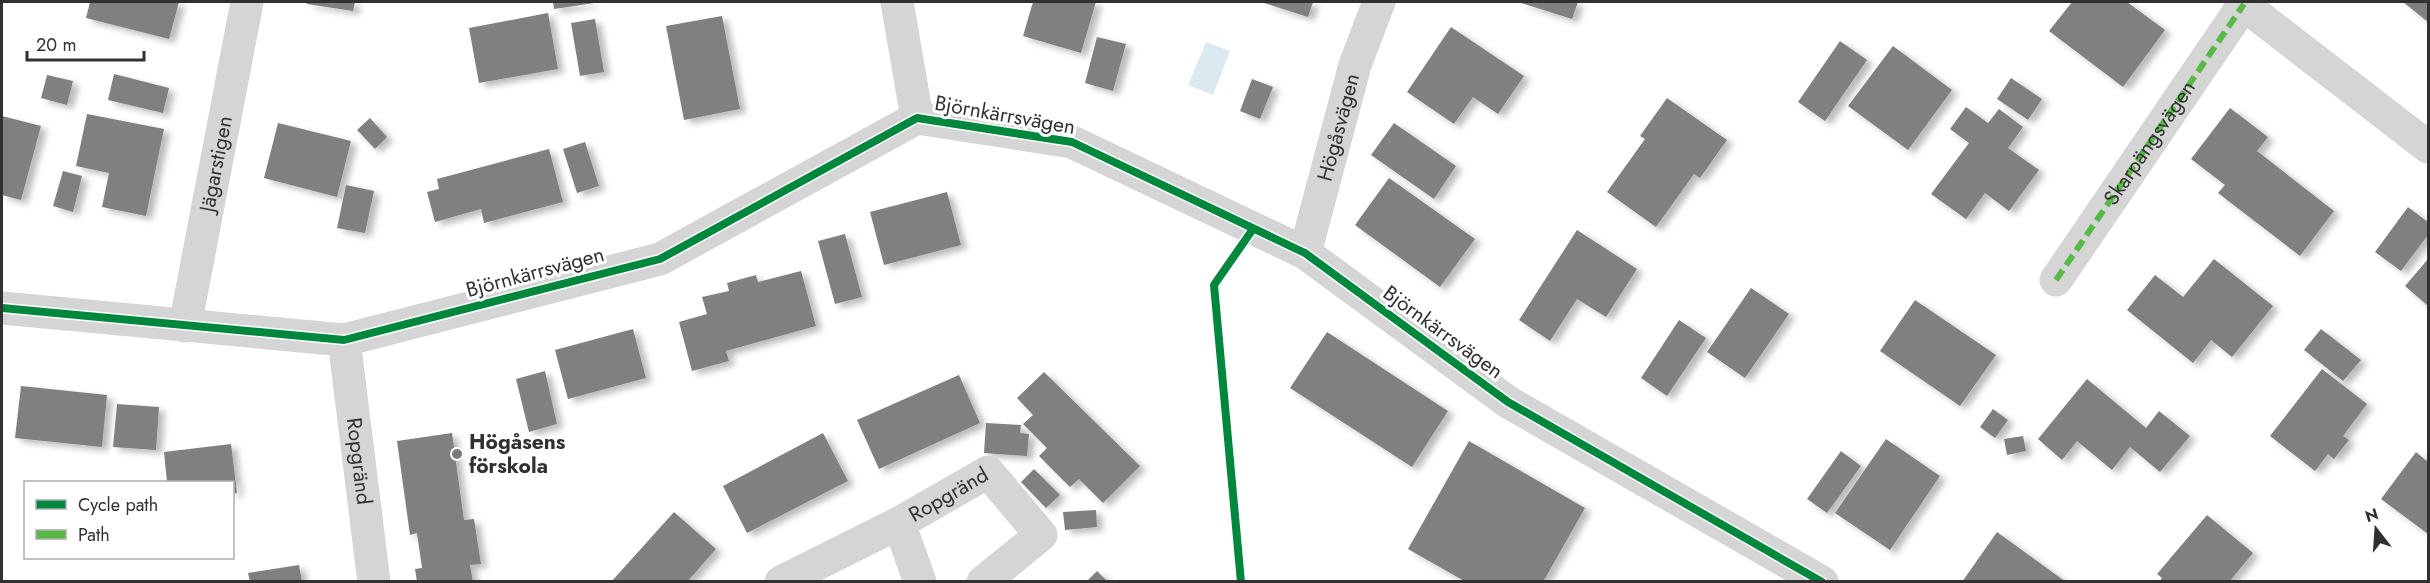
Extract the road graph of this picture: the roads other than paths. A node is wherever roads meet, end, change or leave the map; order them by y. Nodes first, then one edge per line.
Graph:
1 (247, 2) edge
2 (897, 2) edge
3 (1379, 2) edge
4 (2242, 3) edge
5 (917, 118) junction
6 (2428, 147) edge
7 (1305, 254) junction
8 (2056, 280) dead end
9 (2, 308) edge
10 (185, 326) junction
11 (344, 340) junction
12 (899, 524) junction
13 (374, 582) edge
14 (781, 582) edge
15 (920, 582) edge
16 (983, 582) edge
17 (1822, 582) edge

1 - 10 street, Jägarstigen
2 - 5 street
3 - 7 street, Högåsvägen
4 - 6 street, Skarpängsvägen
4 - 8 street, Skarpängsvägen
5 - 7 street, Björnkärrsvägen
5 - 11 street, Björnkärrsvägen
7 - 17 street, Björnkärrsvägen
9 - 10 street, Björnkärrsvägen
10 - 11 street, Björnkärrsvägen
11 - 13 street, Ropgränd
12 - 14 street, Ropgränd
12 - 15 street, Ropgränd
12 - 16 street, Ropgränd

